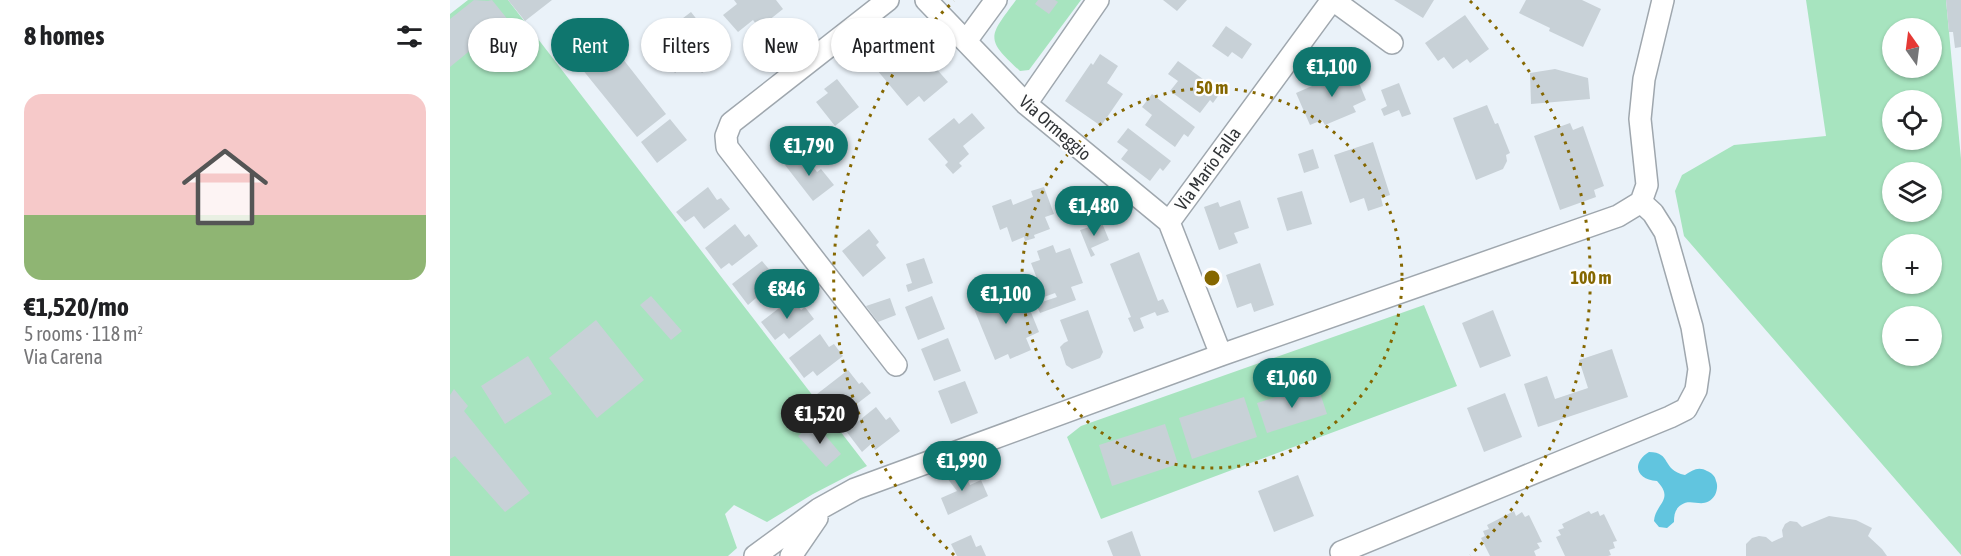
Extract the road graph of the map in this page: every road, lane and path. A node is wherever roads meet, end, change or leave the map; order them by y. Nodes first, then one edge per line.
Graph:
1 (888, 0) edge
2 (926, 0) edge
3 (996, 0) edge
4 (1098, 0) edge
5 (1333, 0) edge
6 (1663, 0) edge
7 (966, 41) junction
8 (1392, 43) dead end
9 (1026, 104) junction
10 (1641, 202) junction
11 (1169, 222) junction
12 (1221, 355) junction
13 (896, 365) dead end
14 (826, 505) junction
15 (1341, 552) dead end
16 (755, 556) edge
17 (791, 556) edge

1 - 13 street
2 - 7 street, Via Ormeggio
3 - 7 street
4 - 9 street
5 - 8 street
5 - 11 street, Via Mario Falla
6 - 10 street
7 - 9 street, Via Ormeggio
9 - 11 street, Via Ormeggio
10 - 12 street
10 - 15 street
11 - 12 street, Via Ormeggio
12 - 14 street
14 - 16 street
14 - 17 street

